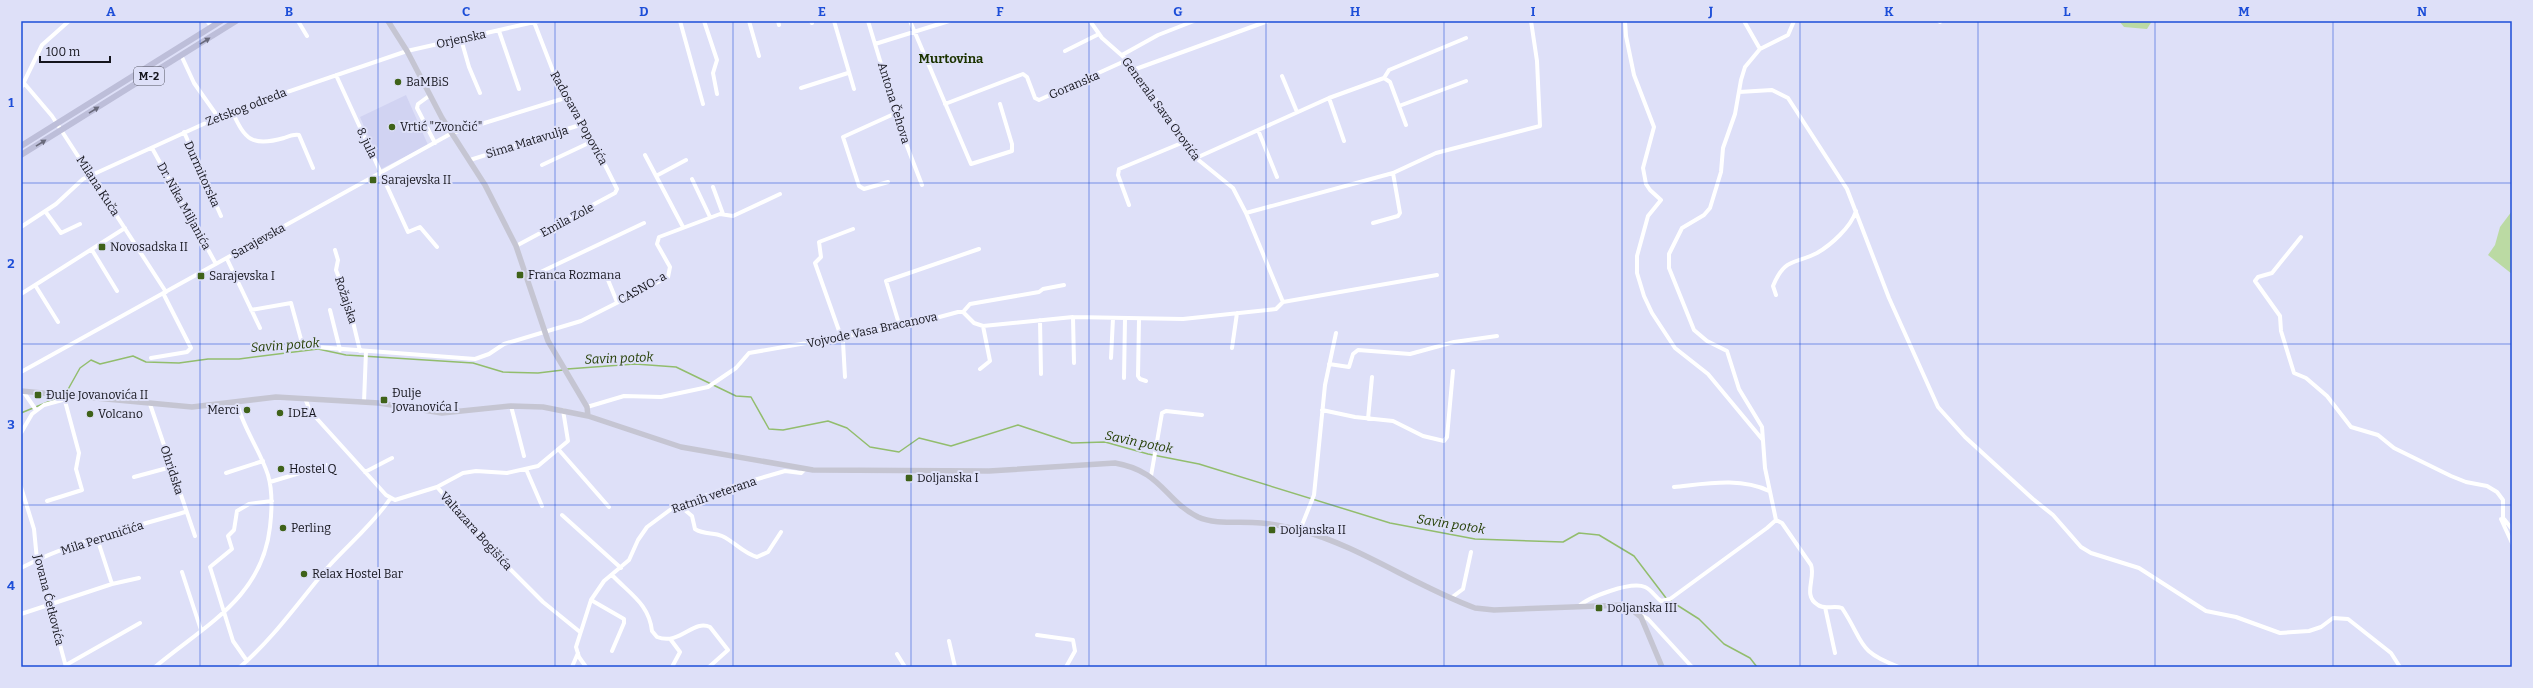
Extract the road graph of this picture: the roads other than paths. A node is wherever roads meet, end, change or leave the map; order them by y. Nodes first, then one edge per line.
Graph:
1 (70, 21) edge
2 (207, 21) edge
3 (221, 21) edge
4 (236, 21) edge
5 (298, 21) edge
6 (388, 21) edge
7 (680, 21) edge
8 (704, 21) edge
9 (749, 21) edge
10 (834, 21) edge
11 (868, 21) edge
12 (910, 21) edge
13 (949, 21) edge
14 (1090, 21) edge
15 (1194, 21) edge
16 (1268, 21) edge
17 (1531, 21) edge
18 (1625, 21) edge
19 (1744, 21) edge
20 (1794, 21) edge
21 (536, 22) edge
22 (212, 27) junction
23 (914, 30) junction
24 (499, 31) junction
25 (1099, 34) junction
26 (307, 36) dead end
27 (1466, 38) dead end
28 (461, 40) junction
29 (875, 44) junction
30 (1760, 49) junction
31 (407, 51) junction
32 (1065, 51) dead end
33 (1122, 54) junction
34 (181, 56) junction
35 (759, 56) dead end
36 (1127, 60) junction
37 (1133, 70) junction
38 (848, 73) junction
39 (336, 75) junction
40 (1282, 76) dead end
41 (1384, 78) junction
42 (1466, 81) dead end
43 (24, 83) junction
44 (21, 88) edge
45 (801, 88) dead end
46 (519, 89) dead end
47 (854, 89) dead end
48 (1740, 92) junction
49 (480, 93) dead end
50 (717, 94) dead end
51 (429, 96) junction
52 (566, 98) junction
53 (1329, 98) junction
54 (703, 104) dead end
55 (945, 104) junction
56 (1000, 104) dead end
57 (1399, 106) junction
58 (232, 111) junction
59 (1298, 112) junction
60 (896, 113) junction
61 (218, 117) junction
62 (57, 123) junction
63 (582, 124) junction
64 (1406, 125) dead end
65 (61, 130) junction
66 (1258, 130) junction
67 (184, 132) junction
68 (452, 133) junction
69 (593, 141) junction
70 (1344, 141) dead end
71 (1184, 142) junction
72 (435, 143) junction
73 (21, 146) edge
74 (152, 148) junction
75 (21, 155) edge
76 (645, 155) dead end
77 (1196, 158) junction
78 (470, 160) junction
79 (686, 160) dead end
80 (542, 165) dead end
81 (313, 168) dead end
82 (381, 173) junction
83 (1393, 173) junction
84 (91, 176) junction
85 (656, 176) junction
86 (1277, 177) dead end
87 (692, 179) dead end
88 (888, 182) dead end
89 (922, 185) dead end
90 (713, 187) dead end
91 (616, 191) joint
92 (780, 194) dead end
93 (1129, 205) dead end
94 (45, 211) junction
95 (1856, 211) junction
96 (1246, 213) junction
97 (724, 214) junction
98 (221, 216) dead end
99 (710, 217) junction
100 (644, 223) dead end
101 (1373, 223) dead end
102 (80, 224) dead end
103 (21, 227) edge
104 (683, 227) junction
105 (125, 228) junction
106 (853, 228) dead end
107 (2301, 237) dead end
108 (516, 246) junction
109 (437, 247) dead end
110 (979, 249) dead end
111 (92, 250) junction
112 (335, 250) dead end
113 (227, 259) junction
114 (216, 264) junction
115 (606, 275) dead end
116 (1437, 275) dead end
117 (528, 278) junction
118 (35, 285) junction
119 (1064, 285) dead end
120 (117, 291) dead end
121 (165, 293) junction
122 (21, 294) edge
123 (1776, 295) dead end
124 (617, 302) junction
125 (1283, 302) junction
126 (251, 310) junction
127 (330, 310) dead end
128 (963, 312) junction
129 (1237, 313) junction
130 (1073, 317) junction
131 (1113, 318) junction
132 (1125, 319) junction
133 (1040, 320) junction
134 (1139, 320) junction
135 (58, 322) dead end
136 (983, 326) junction
137 (900, 327) junction
138 (260, 328) dead end
139 (545, 333) junction
140 (1336, 333) dead end
141 (1497, 336) dead end
142 (841, 338) junction
143 (1232, 348) dead end
144 (340, 350) junction
145 (360, 351) junction
146 (366, 355) junction
147 (151, 358) dead end
148 (1111, 358) dead end
149 (1074, 363) dead end
150 (1329, 364) junction
151 (980, 369) dead end
152 (1452, 371) dead end
153 (21, 372) edge
154 (1041, 374) dead end
155 (845, 376) dead end
156 (1372, 377) dead end
157 (1124, 378) dead end
158 (1146, 381) dead end
159 (22, 391) edge
160 (79, 395) junction
161 (305, 398) junction
162 (65, 401) junction
163 (364, 402) junction
164 (236, 403) junction
165 (150, 404) junction
166 (511, 406) junction
167 (588, 407) junction
168 (35, 409) junction
169 (563, 410) junction
170 (1322, 410) junction
171 (1202, 415) dead end
172 (588, 416) junction
173 (1368, 419) junction
174 (21, 433) edge
175 (1762, 439) junction
176 (559, 450) junction
177 (524, 456) dead end
178 (392, 458) dead end
179 (263, 461) junction
180 (326, 465) dead end
181 (171, 467) junction
182 (526, 469) junction
183 (805, 469) junction
184 (365, 472) junction
185 (226, 473) dead end
186 (1151, 476) junction
187 (134, 477) dead end
188 (270, 482) junction
189 (21, 487) edge
190 (437, 487) junction
191 (1674, 487) dead end
192 (1770, 490) junction
193 (390, 499) junction
194 (47, 501) dead end
195 (272, 501) junction
196 (542, 506) dead end
197 (679, 506) junction
198 (609, 507) dead end
199 (185, 512) junction
200 (562, 515) dead end
201 (2503, 518) junction
202 (1776, 520) junction
203 (2512, 529) edge
204 (1300, 530) junction
205 (781, 532) dead end
206 (195, 536) dead end
207 (97, 538) junction
208 (2512, 543) edge
209 (1471, 552) dead end
210 (37, 560) junction
211 (21, 568) edge
212 (621, 568) junction
213 (182, 572) dead end
214 (612, 575) junction
215 (139, 578) dead end
216 (112, 584) junction
217 (1451, 598) junction
218 (591, 600) junction
219 (48, 605) junction
220 (1825, 607) junction
221 (1577, 608) junction
222 (21, 614) edge
223 (223, 614) junction
224 (1639, 614) junction
225 (140, 623) dead end
226 (201, 630) junction
227 (580, 632) junction
228 (1037, 635) dead end
229 (671, 640) junction
230 (949, 641) dead end
231 (612, 651) dead end
232 (1835, 653) dead end
233 (578, 654) junction
234 (897, 654) dead end
235 (247, 662) junction
236 (66, 666) edge
237 (155, 667) edge
238 (240, 667) edge
239 (572, 667) edge
240 (586, 667) edge
241 (672, 667) edge
242 (709, 667) edge
243 (905, 667) edge
244 (955, 667) edge
245 (1066, 667) edge
246 (1662, 667) edge
247 (1692, 667) edge
248 (1900, 667) edge
249 (2400, 667) edge

1 - 43 street
2 - 22 street
3 - 22 main road, M-2
34 -> 4 main road, M-2
5 - 26 street
6 - 31 street
7 - 54 street
8 - 50 street
9 - 35 street
10 - 38 street
11 - 29 street, Antona Čehova
12 - 23 street
13 - 23 street
14 - 25 street, Generala Sava Orovića
15 - 33 street
16 - 37 street
17 - 83 street
18 - 175 street
19 - 30 street
20 - 30 street
21 - 24 street, Orjenska
21 - 52 street, Radosava Popovića
22 - 62 main road, M-2
23 - 29 street
23 - 55 street
24 - 28 street, Orjenska
24 - 46 street
25 - 32 street
25 - 33 street, Generala Sava Orovića
27 - 41 street
28 - 31 street, Orjenska
28 - 49 street
29 - 60 street, Antona Čehova
30 - 48 street
31 - 39 street, Zetskog odreda
31 - 51 street
33 - 36 street, Generala Sava Orovića
34 - 61 street
65 -> 34 main road, M-2
36 - 37 street, Generala Sava Orovića
36 - 55 street, Goranska
37 - 71 street, Generala Sava Orovića
38 - 45 street
38 - 47 street
39 - 58 street, Zetskog odreda
39 - 82 street, 8. jula
40 - 59 street
41 - 53 street
41 - 57 street
42 - 57 street
43 - 44 street
43 - 62 street, Milana Kuča
48 - 95 street
48 - 175 street
51 - 68 street
51 - 72 street
52 - 63 street, Radosava Popovića
52 - 68 street, Sarajevska
53 - 59 street
53 - 70 street
55 - 56 street
57 - 64 street
58 - 61 street, Zetskog odreda
58 - 81 street
59 - 66 street
60 - 88 street
60 - 89 street, Antona Čehova
61 - 67 street, Zetskog odreda
62 - 65 street, Milana Kuča
62 - 73 main road, M-2
63 - 69 street, Radosava Popovića
63 - 78 street, Sima Matavulja
75 -> 65 main road, M-2
65 - 84 street, Milana Kuča
66 - 77 street
66 - 86 street
67 - 74 street, Zetskog odreda
67 - 98 street, Durmitorska
68 - 72 street, Sarajevska
68 - 78 street
69 - 80 street
69 - 91 street, Radosava Popovića
71 - 77 street, Generala Sava Orovića
71 - 93 street
72 - 82 street, Sarajevska
74 - 84 street, Zetskog odreda
74 - 114 street, Dr. Nika Miljanića
76 - 85 street
77 - 96 street, Generala Sava Orovića
78 - 108 street
79 - 85 street
82 - 109 street, 8. jula
82 - 113 street, Sarajevska
83 - 96 street
83 - 101 street
84 - 94 street, Zetskog odreda
84 - 105 street, Milana Kuča
85 - 104 street
87 - 99 street
90 - 97 street
91 - 108 street, Emila Zole
92 - 97 street, CASNO-a
94 - 102 street
94 - 103 street, Zetskog odreda
95 - 123 street
95 - 249 street
96 - 125 street, Generala Sava Orovića
97 - 99 street, CASNO-a
99 - 104 street, CASNO-a
100 - 117 street
104 - 124 street, CASNO-a
105 - 111 street
105 - 121 street, Milana Kuča
106 - 142 street
107 - 201 street
108 - 117 street
110 - 137 street
111 - 118 street
111 - 120 street
112 - 145 street, Rožajska
113 - 114 street, Sarajevska
113 - 126 street
114 - 121 street, Sarajevska
115 - 124 street
116 - 125 street
117 - 139 street
118 - 122 street
118 - 135 street
119 - 128 street, Vojvode Vasa Bracanova
121 - 147 street, Milana Kuča
121 - 153 street, Sarajevska
124 - 139 street, CASNO-a
125 - 129 street
126 - 138 street
126 - 144 street, CASNO-a
127 - 144 street
128 - 136 street
128 - 137 street, Vojvode Vasa Bracanova
129 - 134 street
129 - 143 street
130 - 131 street
130 - 133 street
130 - 149 street
131 - 132 street
131 - 148 street
132 - 134 street
132 - 157 street
133 - 136 street
133 - 154 street
134 - 158 street
136 - 151 street
137 - 142 street, Vojvode Vasa Bracanova
139 - 146 street, CASNO-a
139 - 167 street
140 - 150 street
141 - 150 street
142 - 155 street
142 - 167 street, Vojvode Vasa Bracanova
144 - 145 street, CASNO-a
145 - 146 street, CASNO-a
146 - 163 street
150 - 170 street
152 - 173 street
156 - 173 street
159 - 160 street
159 - 168 street
160 - 162 street
160 - 165 street
161 - 163 street
161 - 164 street
161 - 184 street
162 - 168 street
162 - 194 street
163 - 166 street
164 - 165 street
164 - 179 street
165 - 181 street, Ohridska
166 - 169 street
166 - 177 street
167 - 172 street
168 - 174 street
169 - 172 street
169 - 176 street
170 - 173 street
170 - 204 street
171 - 186 street
172 - 183 street
175 - 192 street
176 - 182 street
176 - 198 street
178 - 184 street
179 - 185 street
179 - 188 street
180 - 188 street
181 - 187 street
181 - 199 street, Ohridska
182 - 190 street
182 - 196 street
183 - 186 street
183 - 197 street, Ratnih veterana
184 - 193 street
186 - 204 street
188 - 195 street
189 - 210 street, Jovana Ćetkovića
190 - 193 street, Valtazara Bogišića
190 - 227 street, Valtazara Bogišića
191 - 192 street
192 - 202 street
193 - 235 street
195 - 223 street
195 - 223 street
197 - 205 street
197 - 212 street, Ratnih veterana
199 - 206 street, Ohridska
199 - 207 street, Mila Peruničića
200 - 212 street
201 - 203 street
201 - 208 street
202 - 220 street
202 - 221 street
204 - 217 street
207 - 210 street, Mila Peruničića
207 - 216 street
209 - 217 street
210 - 211 street, Mila Peruničića
210 - 219 street, Jovana Ćetkovića
212 - 214 street, Ratnih veterana
213 - 226 street
214 - 218 street, Ratnih veterana
214 - 229 street
215 - 216 street
216 - 219 street
217 - 221 street
218 - 227 street, Ratnih veterana
218 - 231 street
219 - 222 street
219 - 236 street, Jovana Ćetkovića
220 - 232 street
220 - 248 street
221 - 224 street
223 - 226 street
223 - 235 street
224 - 246 street
224 - 247 street
225 - 236 street
226 - 237 street
227 - 233 street, Ratnih veterana
228 - 245 street
229 - 241 street
229 - 242 street
230 - 244 street
233 - 239 street, Ratnih veterana
233 - 240 street
234 - 243 street
235 - 238 street

